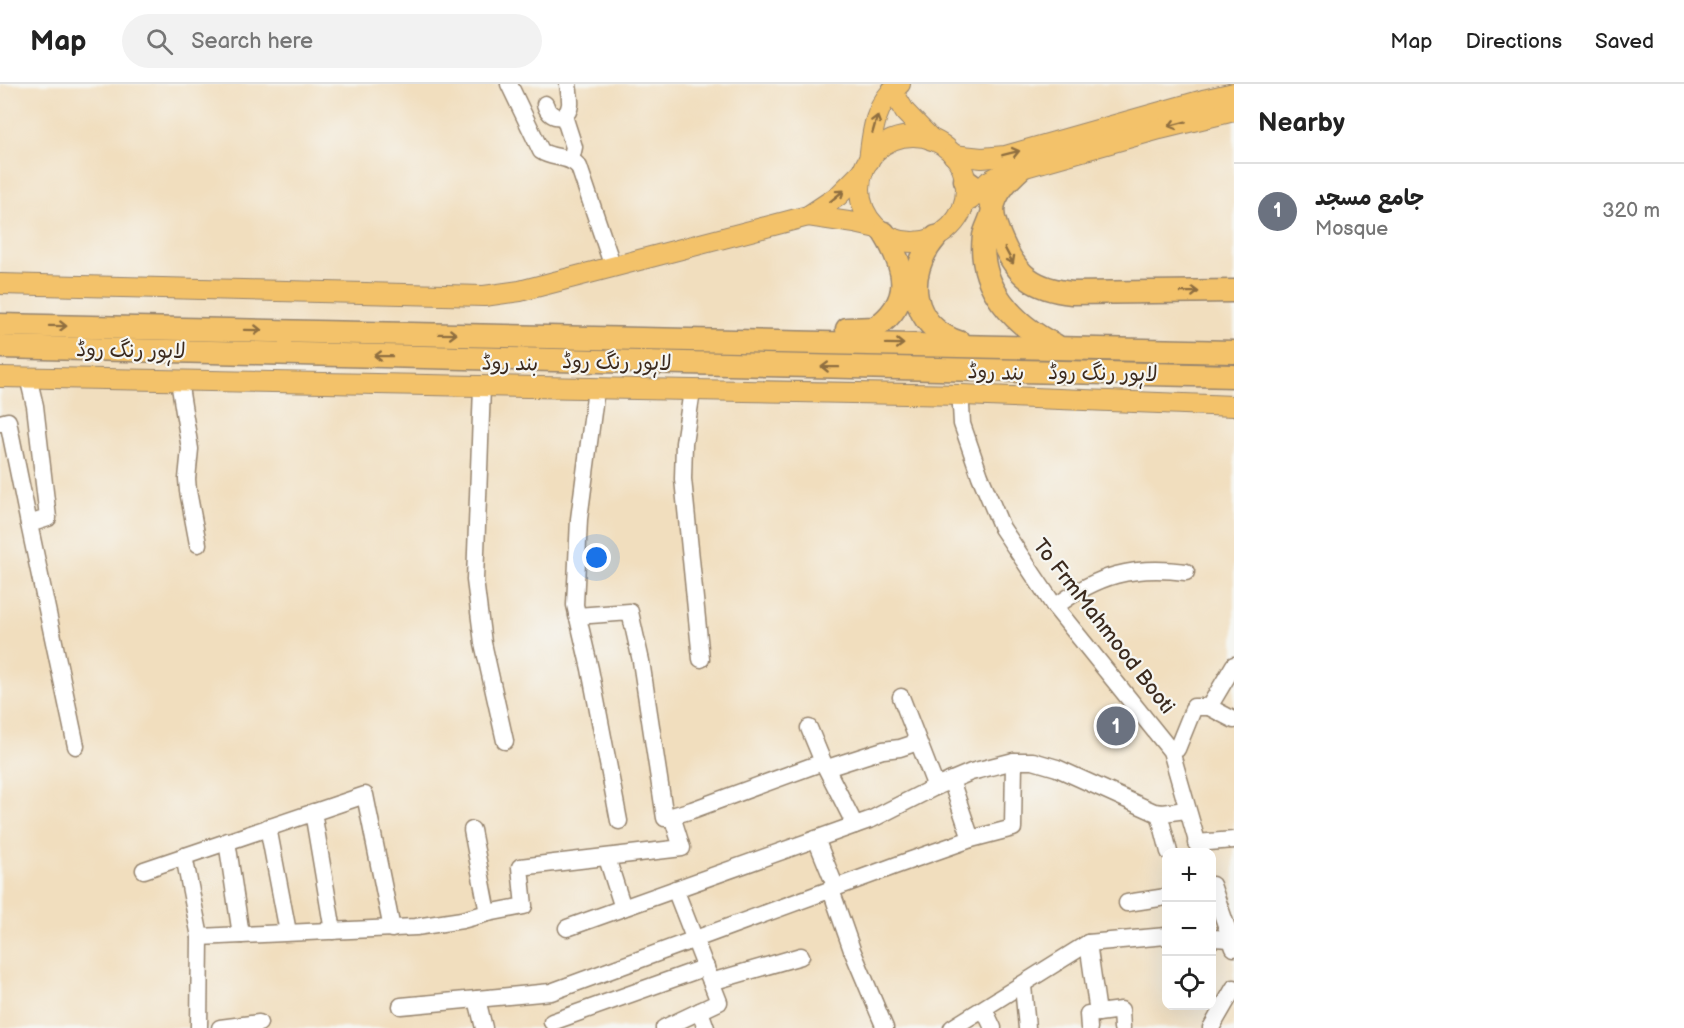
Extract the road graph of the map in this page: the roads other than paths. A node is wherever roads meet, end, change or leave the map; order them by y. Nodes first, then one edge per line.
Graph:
1 (509, 84) edge
2 (568, 84) edge
3 (894, 86) edge
4 (1234, 93) edge
5 (545, 104) dead end
6 (1234, 111) edge
7 (564, 116) junction
8 (932, 140) junction
9 (953, 155) junction
10 (570, 160) junction
11 (866, 166) junction
12 (1021, 168) junction
13 (969, 192) junction
14 (993, 210) junction
15 (808, 216) junction
16 (881, 231) junction
17 (936, 237) junction
18 (613, 267) junction
19 (0, 284) edge
20 (1234, 291) edge
21 (0, 325) edge
22 (531, 336) junction
23 (969, 345) junction
24 (0, 347) edge
25 (1059, 347) junction
26 (1234, 352) edge
27 (1066, 372) junction
28 (1234, 376) edge
29 (0, 377) edge
30 (28, 377) junction
31 (179, 381) junction
32 (482, 387) junction
33 (596, 389) junction
34 (1234, 390) edge
35 (692, 391) junction
36 (962, 394) junction
37 (1234, 405) edge
38 (0, 423) edge
39 (29, 524) junction
40 (198, 544) dead end
41 (1186, 572) dead end
42 (1055, 608) junction
43 (577, 616) junction
44 (701, 659) dead end
45 (1234, 665) edge
46 (901, 697) dead end
47 (1209, 707) junction
48 (1234, 720) edge
49 (809, 728) dead end
50 (505, 741) dead end
51 (918, 742) junction
52 (76, 746) dead end
53 (1171, 751) junction
54 (1014, 761) junction
55 (825, 765) junction
56 (943, 784) junction
57 (1186, 810) junction
58 (313, 812) junction
59 (1159, 813) junction
60 (672, 816) junction
61 (619, 821) dead end
62 (855, 825) junction
63 (268, 827) junction
64 (472, 830) dead end
65 (816, 839) junction
66 (970, 840) junction
67 (1234, 840) edge
68 (228, 841) junction
69 (1168, 848) edge
70 (1198, 848) edge
71 (184, 856) junction
72 (607, 858) junction
73 (144, 870) dead end
74 (675, 888) junction
75 (833, 889) junction
76 (1162, 898) edge
77 (1216, 900) edge
78 (1127, 903) dead end
79 (623, 908) junction
80 (488, 913) junction
81 (567, 928) dead end
82 (392, 929) junction
83 (333, 931) junction
84 (288, 932) junction
85 (241, 935) junction
86 (1162, 936) edge
87 (200, 937) junction
88 (1216, 939) edge
89 (695, 940) junction
90 (1088, 943) junction
91 (1232, 944) edge
92 (801, 956) dead end
93 (709, 974) junction
94 (1023, 986) junction
95 (1234, 988) edge
96 (477, 999) junction
97 (401, 1006) dead end
98 (984, 1009) junction
99 (700, 1011) junction
100 (1093, 1021) edge
101 (552, 1022) dead end
102 (259, 1023) dead end
103 (668, 1027) edge
104 (199, 1028) edge
105 (220, 1028) edge
106 (484, 1028) edge
107 (706, 1028) edge
108 (885, 1028) edge
109 (952, 1028) edge
110 (993, 1028) edge
111 (1027, 1028) edge
112 (1122, 1028) edge
113 (1211, 1028) edge

1 - 10 street
2 - 7 street
3 - 8 main road
11 -> 3 main road
9 -> 4 main road
5 - 7 street
6 -> 12 main road
7 - 10 street
8 - 9 main road
8 - 11 main road
9 - 13 main road
10 - 18 street
15 -> 11 main road
11 - 16 main road
12 - 13 main road
12 - 14 highway
13 - 14 highway
13 - 17 main road
14 -> 20 highway
14 - 25 highway
15 - 16 main road
15 - 18 main road
16 - 17 main road
16 - 22 highway
17 - 23 highway
18 - 19 main road
21 -> 22 highway, لاہور رنگ روڈ
22 -> 23 highway, لاہور رنگ روڈ
23 - 25 highway, لاہور رنگ روڈ
27 -> 24 highway, لاہور رنگ روڈ
25 - 26 highway, لاہور رنگ روڈ
27 - 28 highway, لاہور رنگ روڈ
27 - 34 highway
29 - 30 main road, بند روڈ
30 - 31 main road, بند روڈ
30 - 39 street
31 - 32 main road, بند روڈ
31 - 40 street
32 - 33 main road, بند روڈ
32 - 50 street
33 - 35 main road, بند روڈ
33 - 43 street
35 - 36 main road, بند روڈ
35 - 44 street
36 - 37 main road, بند روڈ
36 - 42 street, To FrmMahmood Booti
38 - 39 street
39 - 52 street
41 - 42 street
42 - 53 street, To FrmMahmood Booti
43 - 60 street
43 - 61 street
45 - 47 street
46 - 51 street
47 - 48 street
47 - 53 street
49 - 55 street
51 - 55 street
51 - 56 street
53 - 57 street, To FrmMahmood Booti
54 - 56 street
54 - 59 street
54 - 66 street
55 - 60 street
55 - 62 street
56 - 62 street
56 - 66 street
57 - 59 street
57 - 70 street, To FrmMahmood Booti
58 - 63 street
58 - 82 street
58 - 83 street
59 - 69 street
60 - 72 street
62 - 65 street
63 - 68 street
63 - 84 street
64 - 80 street
65 - 74 street
65 - 75 street
66 - 75 street
67 - 70 street
68 - 71 street
68 - 85 street
71 - 73 street
71 - 87 street
72 - 79 street
72 - 80 street
74 - 79 street
74 - 89 street
75 - 89 street
75 - 108 street
76 - 78 street
77 - 91 street
79 - 81 street
80 - 82 street
82 - 83 street
83 - 84 street
84 - 85 street
85 - 87 street
86 - 90 street
87 - 104 street
88 - 91 street
89 - 93 street
89 - 96 street
90 - 94 street
90 - 100 street
92 - 93 street
93 - 99 street
93 - 101 street
94 - 98 street
94 - 111 street
95 - 113 street
96 - 97 street
96 - 106 street
98 - 109 street
98 - 110 street
99 - 103 street
99 - 107 street
100 - 112 street
102 - 105 street

